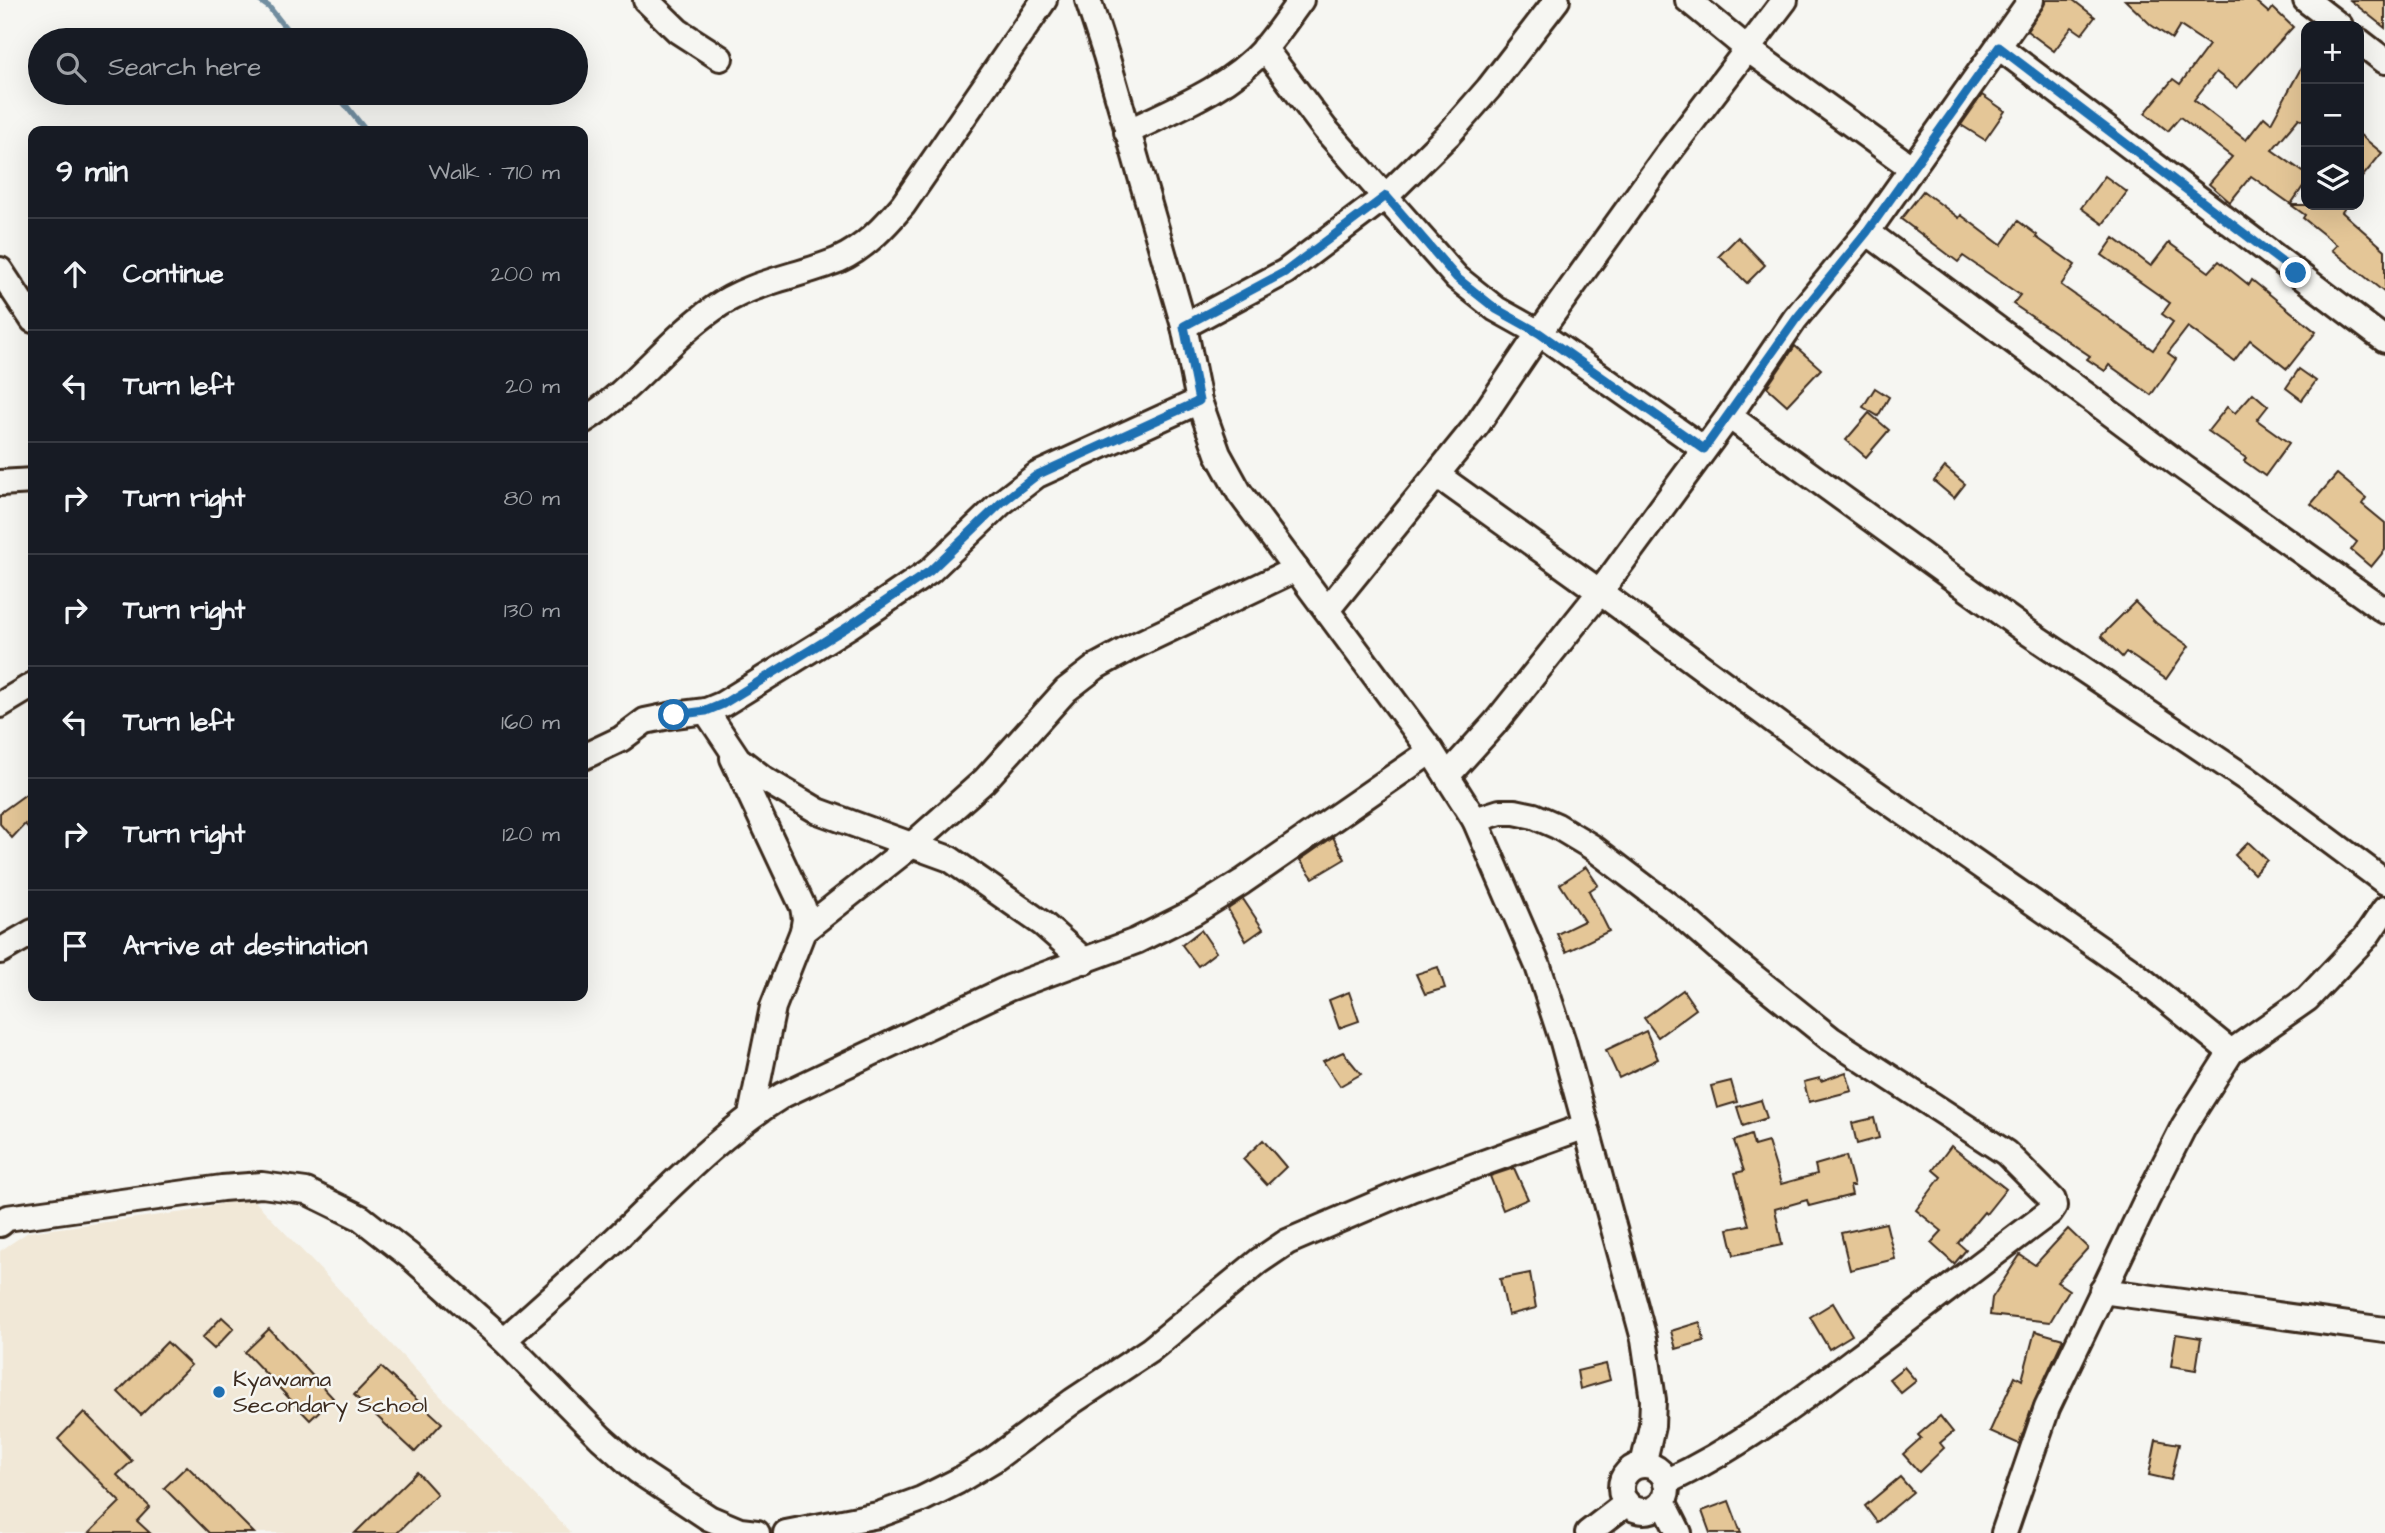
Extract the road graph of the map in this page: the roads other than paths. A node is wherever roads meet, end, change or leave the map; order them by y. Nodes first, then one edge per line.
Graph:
1 (646, 0) edge
2 (1044, 0) edge
3 (1088, 0) edge
4 (1301, 0) edge
5 (1557, 0) edge
6 (1688, 0) edge
7 (1785, 0) edge
8 (2031, 0) edge
9 (2306, 0) edge
10 (2333, 21) edge
11 (2364, 45) edge
12 (1999, 47) junction
13 (1264, 48) junction
14 (1749, 50) junction
15 (720, 58) dead end
16 (2385, 61) edge
17 (1127, 132) junction
18 (1912, 168) junction
19 (1386, 196) junction
20 (1867, 232) junction
21 (0, 270) edge
22 (28, 312) edge
23 (1184, 326) junction
24 (1539, 333) junction
25 (2385, 340) edge
26 (1199, 401) junction
27 (1729, 416) junction
28 (588, 417) edge
29 (1704, 449) junction
30 (1437, 475) junction
31 (28, 481) edge
32 (0, 483) edge
33 (1296, 569) junction
34 (1600, 592) junction
35 (1327, 610) junction
36 (2385, 611) edge
37 (28, 688) edge
38 (0, 705) edge
39 (706, 711) junction
40 (727, 746) junction
41 (1431, 751) junction
42 (588, 755) edge
43 (1447, 776) junction
44 (1475, 820) junction
45 (912, 845) junction
46 (2385, 882) edge
47 (2385, 909) edge
48 (803, 931) junction
49 (28, 935) edge
50 (0, 951) edge
51 (1085, 961) junction
52 (2231, 1052) junction
53 (751, 1115) junction
54 (1586, 1126) junction
55 (3, 1216) edge
56 (2102, 1291) junction
57 (2385, 1331) edge
58 (504, 1340) junction
59 (1643, 1465) junction
60 (1665, 1492) junction
61 (1627, 1503) junction
62 (757, 1533) edge
63 (786, 1533) edge
64 (1588, 1533) edge
65 (1679, 1533) edge
66 (2004, 1533) edge

1 - 15 street
2 - 28 street
3 - 17 street
4 - 13 street
5 - 19 street
6 - 14 street
7 - 14 street
8 - 12 street
9 - 10 street
11 - 16 street
12 - 18 street
12 - 25 street
13 - 17 street
13 - 19 street
14 - 18 street
14 - 24 street
17 - 23 street
18 - 20 street
19 - 23 street
19 - 24 street
20 - 27 street
20 - 36 street
21 - 22 street
23 - 26 street
24 - 29 street
24 - 30 street
26 - 33 street
26 - 39 street
27 - 29 street
27 - 46 street
29 - 34 street
30 - 34 street
30 - 35 street
31 - 32 street
33 - 35 street
33 - 45 street
34 - 43 street
34 - 52 street
35 - 41 street
37 - 38 street
39 - 40 street
39 - 42 street
40 - 45 street
40 - 48 street
41 - 43 street
41 - 51 street
43 - 44 street
44 - 54 street
44 - 60 street
45 - 48 street
45 - 51 street
47 - 52 street
48 - 53 street
49 - 50 street
51 - 53 street
52 - 56 street
53 - 58 street
54 - 59 street
54 - 63 street
55 - 58 street
56 - 57 street
56 - 66 street
58 - 62 street
59 - 60 street
59 - 61 street
60 - 61 street
60 - 65 street
61 - 64 street

